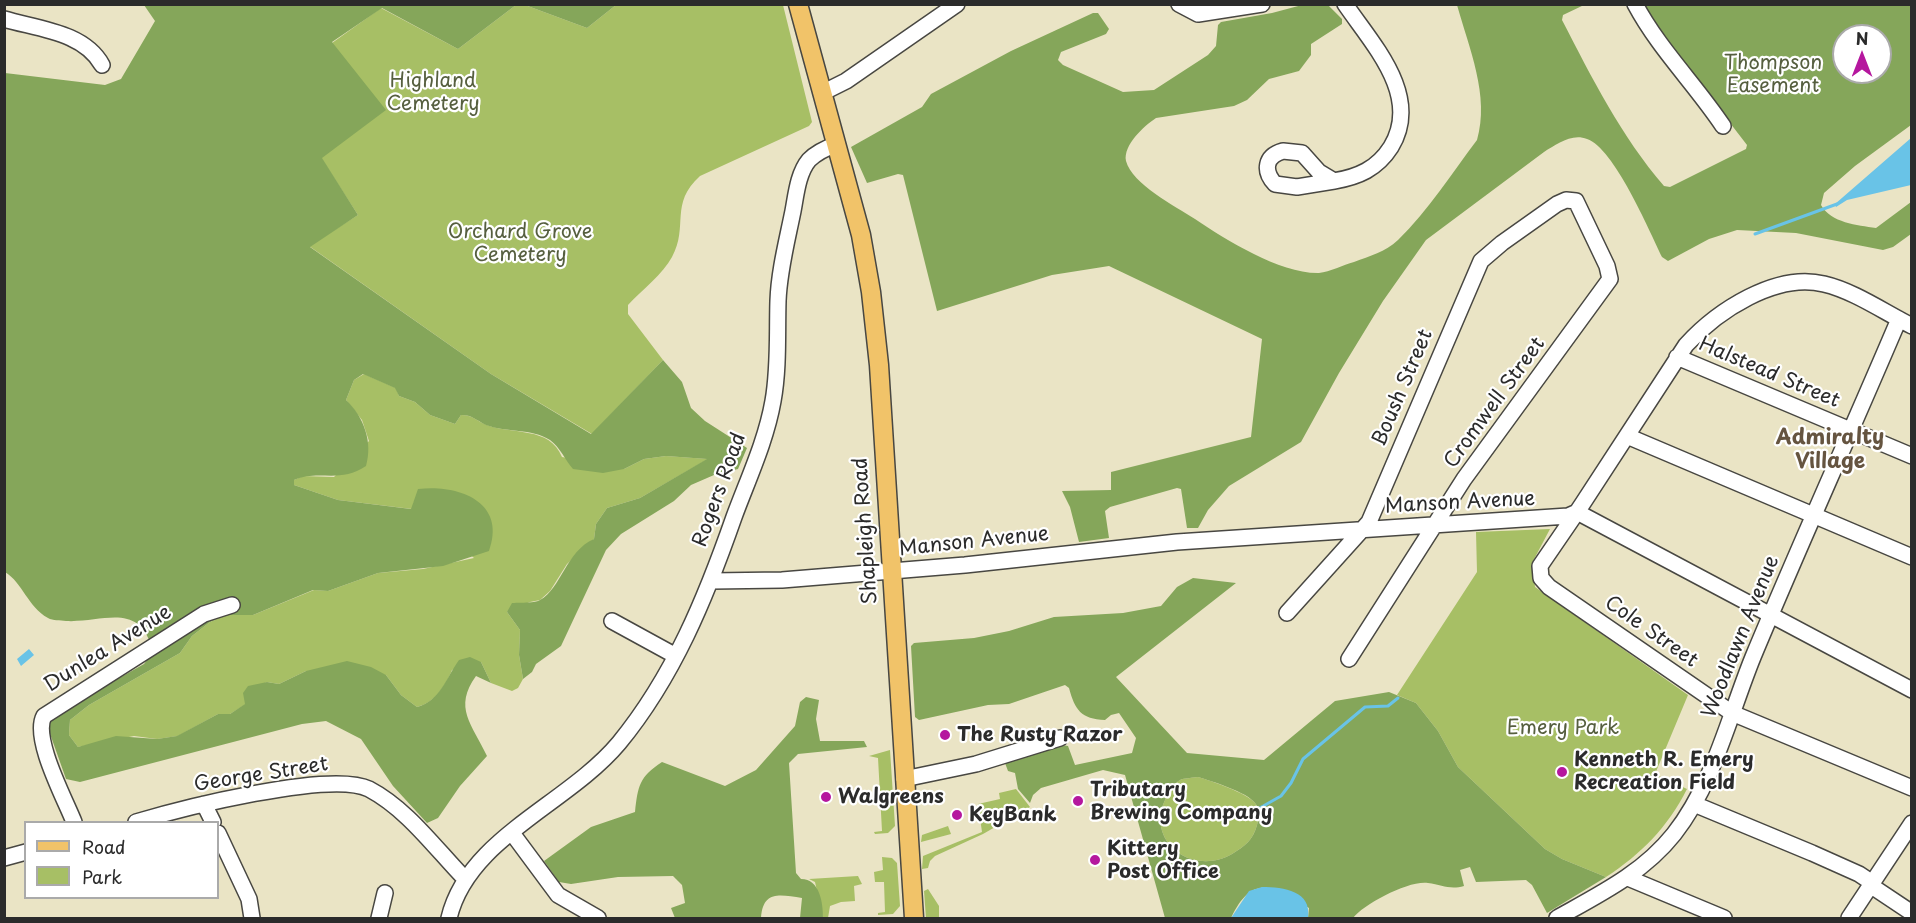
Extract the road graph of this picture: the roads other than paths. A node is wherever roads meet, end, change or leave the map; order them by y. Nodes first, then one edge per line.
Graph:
1 (798, 4) edge
2 (957, 4) edge
3 (1179, 4) edge
4 (1262, 4) edge
5 (1345, 4) edge
6 (1635, 4) edge
7 (4, 19) edge
8 (102, 65) dead end
9 (822, 93) junction
10 (1723, 126) dead end
11 (837, 144) junction
12 (1334, 181) dead end
13 (1573, 200) joint
14 (1905, 323) edge
15 (1677, 357) junction
16 (1851, 431) junction
17 (1627, 436) junction
18 (1911, 456) edge
19 (1577, 512) junction
20 (1815, 515) junction
21 (1436, 523) junction
22 (1364, 530) junction
23 (1911, 557) edge
24 (892, 571) junction
25 (712, 581) junction
26 (232, 605) dead end
27 (1287, 613) dead end
28 (1772, 615) junction
29 (612, 621) dead end
30 (676, 656) junction
31 (1348, 659) dead end
32 (1911, 690) edge
33 (1732, 713) junction
34 (1060, 738) dead end
35 (904, 779) junction
36 (1911, 788) edge
37 (204, 804) junction
38 (1694, 804) junction
39 (74, 821) edge
40 (140, 821) edge
41 (212, 821) edge
42 (1911, 823) edge
43 (512, 833) junction
44 (219, 835) edge
45 (24, 853) edge
46 (4, 858) edge
47 (1628, 878) junction
48 (465, 879) junction
49 (1871, 884) junction
50 (385, 893) dead end
51 (252, 913) edge
52 (1911, 913) edge
53 (379, 918) edge
54 (449, 918) edge
55 (598, 918) edge
56 (914, 918) edge
57 (1557, 918) edge
58 (1724, 918) edge
59 (1849, 918) edge

1 - 9 main road
2 - 9 street
3 - 4 street
5 - 12 street
6 - 10 street
7 - 8 street
9 - 11 main road
11 - 24 main road, Shapleigh Road
11 - 25 street, Rogers Road
13 - 21 street, Cromwell Street
13 - 22 street, Boush Street
14 - 15 street
14 - 16 street, Woodlawn Avenue
15 - 16 street, Halstead Street
15 - 17 street
16 - 18 street, Halstead Street
16 - 20 street, Woodlawn Avenue
17 - 19 street
17 - 20 street
19 - 21 street, Manson Avenue
19 - 28 street
19 - 33 street, Cole Street
20 - 23 street
20 - 28 street, Woodlawn Avenue
21 - 22 street, Manson Avenue
21 - 31 street, Cromwell Street
22 - 24 street, Manson Avenue
22 - 27 street, Boush Street
24 - 25 street, Manson Avenue
24 - 35 main road, Shapleigh Road
25 - 30 street, Rogers Road
26 - 39 street, Dunlea Avenue
28 - 32 street
28 - 33 street, Woodlawn Avenue
29 - 30 street
30 - 43 street, Rogers Road
33 - 36 street, Cole Street
33 - 38 street, Woodlawn Avenue
34 - 35 street
35 - 56 main road, Shapleigh Road
37 - 40 street, George Street
37 - 41 street
37 - 48 street, George Street
38 - 47 street, Woodlawn Avenue
38 - 49 street
42 - 49 street
43 - 48 street, Rogers Road
43 - 55 street
44 - 51 street
45 - 46 street
47 - 57 street, Woodlawn Avenue
47 - 58 street
48 - 54 street, Rogers Road
49 - 52 street
49 - 59 street
50 - 53 street

